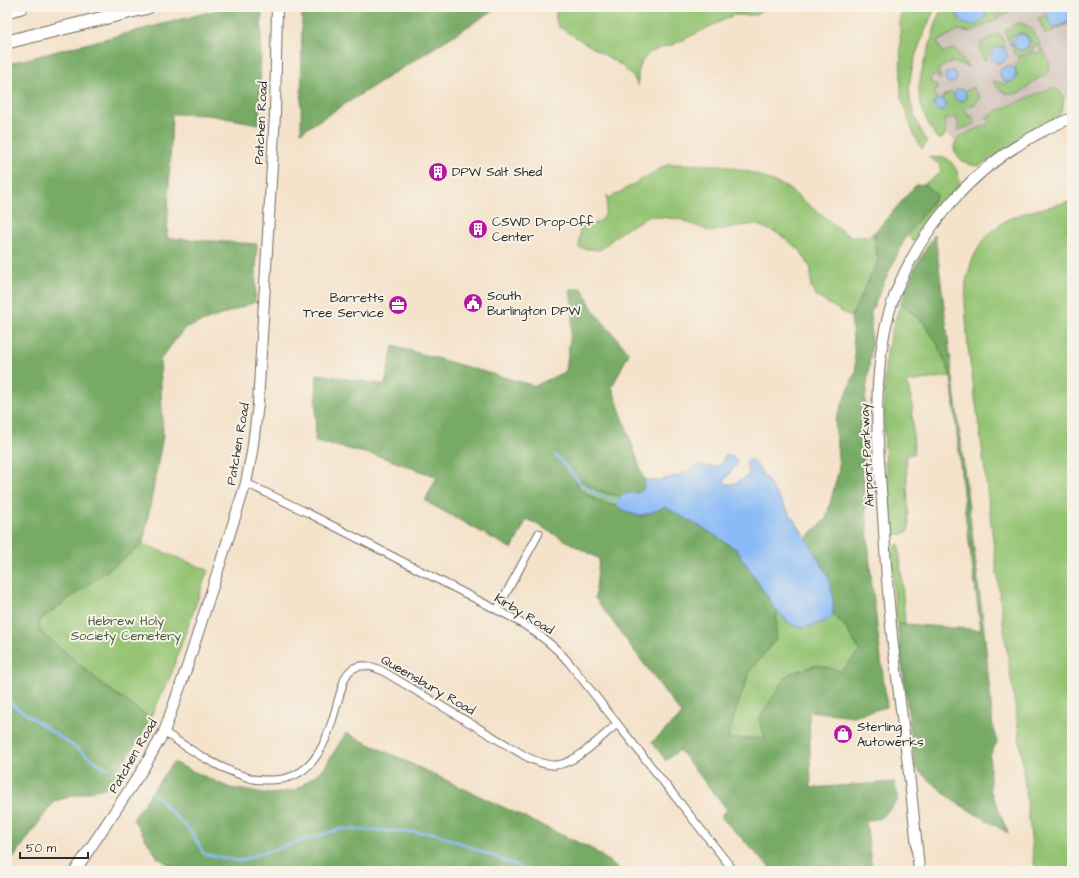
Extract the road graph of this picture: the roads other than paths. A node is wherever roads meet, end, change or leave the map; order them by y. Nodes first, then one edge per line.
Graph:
1 (21, 7) edge
2 (148, 7) edge
3 (277, 7) edge
4 (7, 11) edge
5 (7, 42) edge
6 (1072, 118) edge
7 (246, 483) junction
8 (539, 533) dead end
9 (497, 610) junction
10 (617, 724) junction
11 (164, 732) junction
12 (75, 871) edge
13 (734, 871) edge
14 (919, 871) edge

1 - 4 highway
2 - 5 highway
3 - 7 street, Patchen Road
6 - 14 street, Airport Parkway
7 - 9 street, Kirby Road
7 - 11 street, Patchen Road
8 - 9 street
9 - 10 street, Kirby Road
10 - 11 street, Queensbury Road
10 - 13 street, Kirby Road
11 - 12 street, Patchen Road

